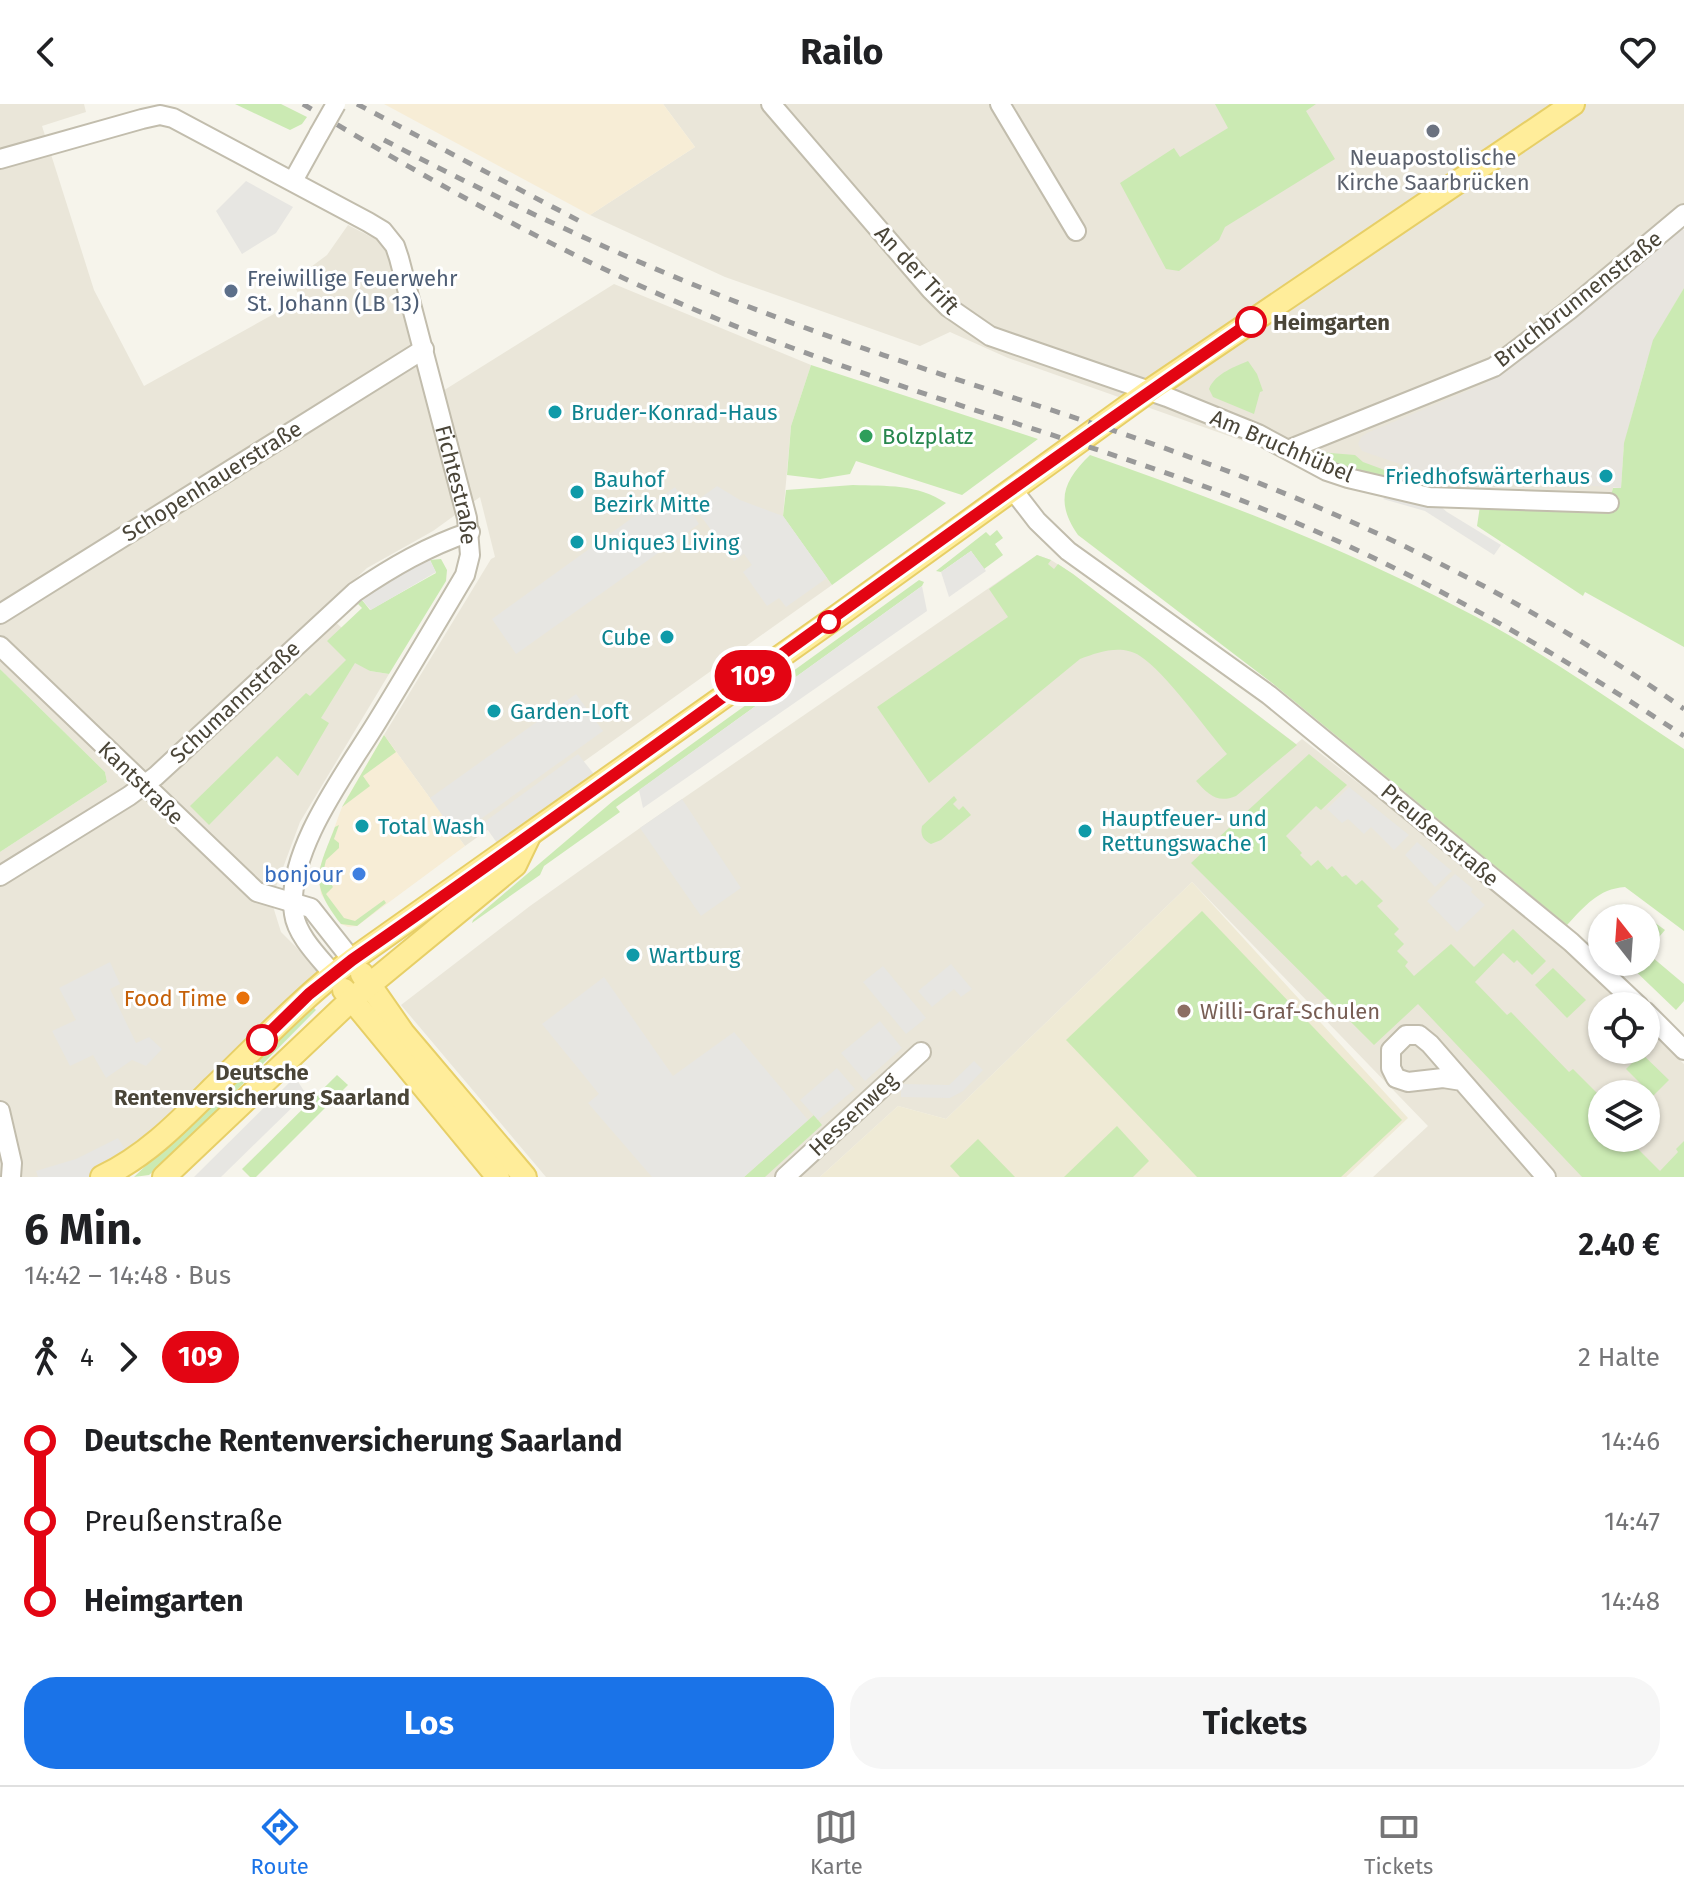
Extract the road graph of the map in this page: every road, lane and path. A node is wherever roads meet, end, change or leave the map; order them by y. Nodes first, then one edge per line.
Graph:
1 (336, 104) edge
2 (771, 104) edge
3 (1000, 104) edge
4 (1573, 104) edge
5 (0, 159) edge
6 (293, 181) junction
7 (1684, 214) edge
8 (1076, 231) dead end
9 (424, 349) junction
10 (1149, 391) junction
11 (1290, 449) junction
12 (1013, 490) junction
13 (1609, 503) dead end
14 (470, 532) junction
15 (0, 614) edge
16 (0, 646) edge
17 (143, 786) junction
18 (529, 835) junction
19 (0, 876) edge
20 (293, 903) junction
21 (352, 960) junction
22 (333, 974) junction
23 (1624, 992) edge
24 (360, 993) junction
25 (1660, 1026) edge
26 (1684, 1050) edge
27 (921, 1052) dead end
28 (1462, 1081) dead end
29 (0, 1111) edge
30 (11, 1177) edge
31 (102, 1177) edge
32 (164, 1177) edge
33 (498, 1177) edge
34 (525, 1177) edge
35 (785, 1177) edge
36 (1546, 1177) edge

1 - 6 street, bridge
2 - 10 street, An der Trift
3 - 8 street
4 - 10 main road
5 - 6 street, Fichtestraße
6 - 9 street, Fichtestraße
7 - 11 street, Bruchbrunnenstraße
9 - 14 street, Fichtestraße
9 - 15 street, Schopenhauerstraße
10 - 11 street, Am Bruchhübel
10 - 12 main road
11 - 13 street, Am Bruchhübel
12 - 18 main road
12 - 23 street, Preußenstraße
14 - 17 street, Schumannstraße
14 - 20 street, Fichtestraße
16 - 17 street, Kantstraße
17 - 19 street, Schumannstraße
17 - 20 street, Kantstraße
18 - 21 main road
18 - 24 main road
20 - 21 street
20 - 22 street
21 - 22 main road
21 - 24 main road
22 - 24 main road
22 - 31 main road
24 - 32 main road
24 - 33 main road
24 - 34 main road
25 - 26 street
27 - 35 street, Hessenweg
28 - 36 street
29 - 30 street

